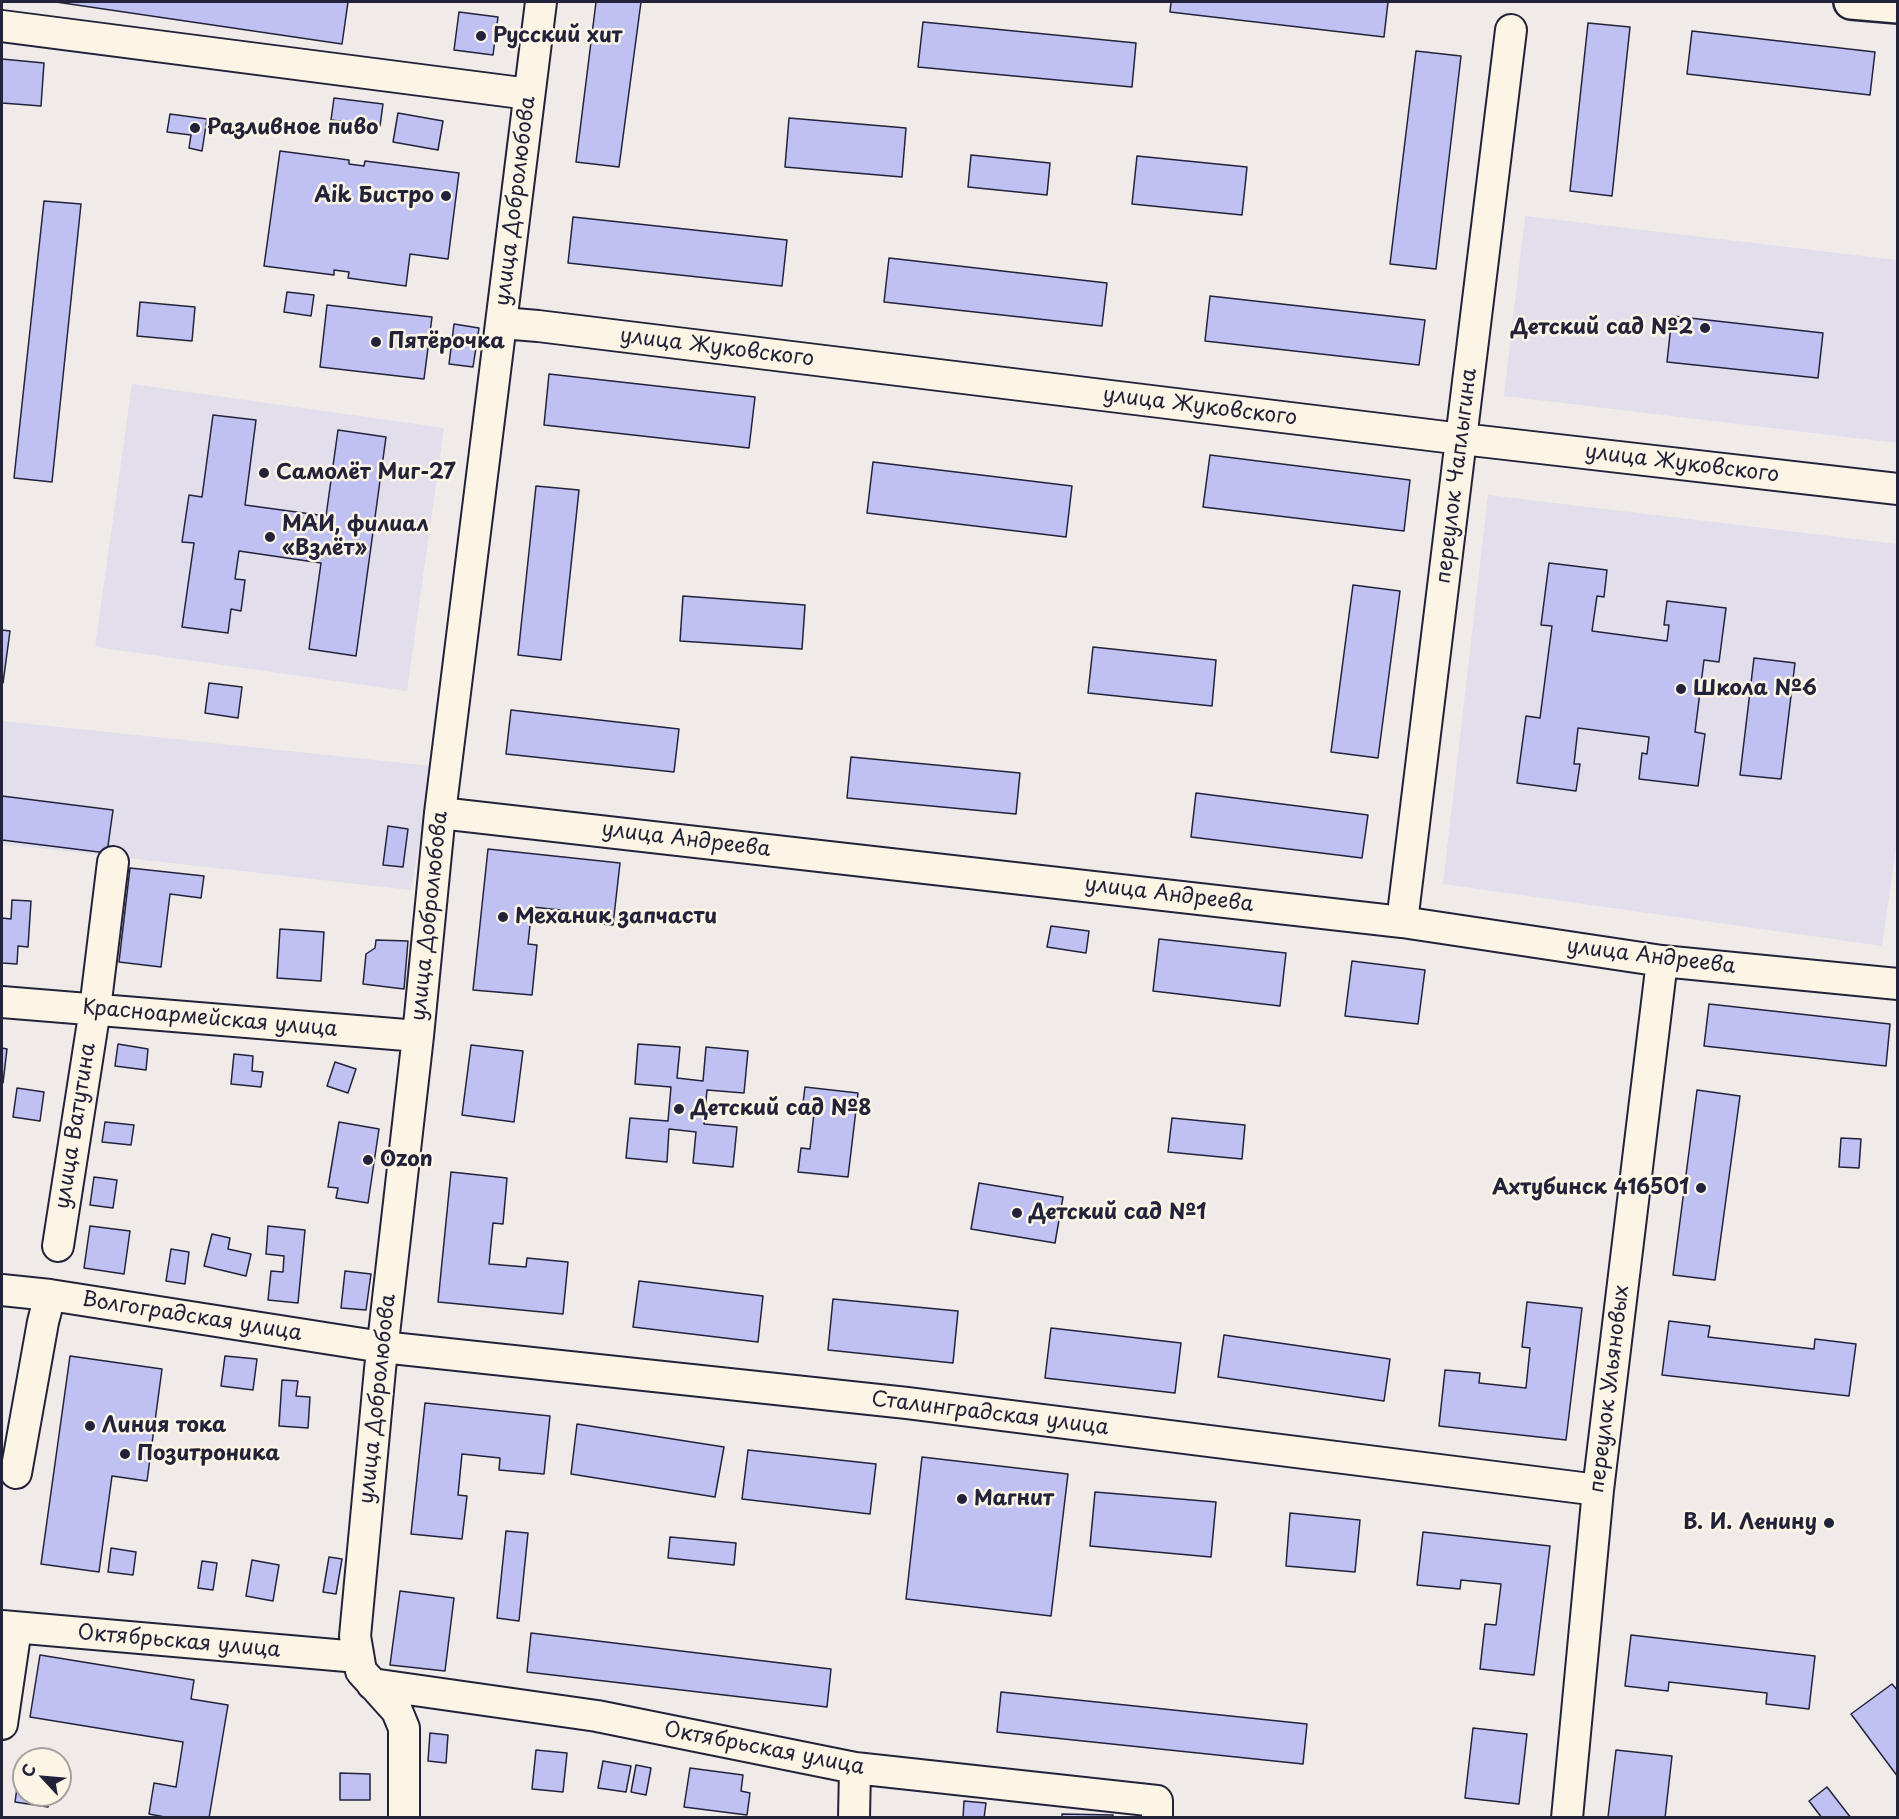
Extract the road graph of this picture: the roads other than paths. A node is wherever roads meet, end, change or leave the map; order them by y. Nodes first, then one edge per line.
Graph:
1 (541, 2) edge
2 (1851, 2) edge
3 (1898, 6) edge
4 (2, 26) edge
5 (1511, 30) dead end
6 (529, 94) junction
7 (502, 323) junction
8 (1462, 439) junction
9 (1898, 489) edge
10 (440, 813) junction
11 (113, 862) dead end
12 (1402, 922) junction
13 (1662, 961) junction
14 (1898, 984) edge
15 (2, 1002) edge
16 (94, 1009) junction
17 (418, 1036) junction
18 (58, 1246) dead end
19 (2, 1290) edge
20 (50, 1295) junction
21 (382, 1347) junction
22 (15, 1473) dead end
23 (1598, 1490) junction
24 (8, 1627) edge
25 (357, 1657) junction
26 (372, 1684) junction
27 (2, 1724) edge
28 (855, 1768) junction
29 (1157, 1809) edge
30 (404, 1818) edge
31 (854, 1818) edge
32 (1567, 1818) edge

1 - 6 street, улица Добролюбова
2 - 3 main road
4 - 6 street
5 - 8 street, переулок Чаплыгина
6 - 7 street, улица Добролюбова
7 - 8 street, улица Жуковского
7 - 10 street, улица Добролюбова
8 - 9 street, улица Жуковского
8 - 12 street, переулок Чаплыгина
10 - 12 street, улица Андреева
10 - 17 street, улица Добролюбова
11 - 16 street, улица Ватутина
12 - 13 street, улица Андреева
13 - 14 street, улица Андреева
13 - 23 street, переулок Ульяновых
15 - 16 street, Красноармейская улица
16 - 17 street, Красноармейская улица
16 - 18 street, улица Ватутина
17 - 21 street, улица Добролюбова
19 - 20 street, Волгоградская улица
20 - 21 street, Волгоградская улица
20 - 22 street
21 - 23 street, Сталинградская улица
21 - 25 street, улица Добролюбова
23 - 32 street, переулок Ульяновых
24 - 25 street, Октябрьская улица
24 - 27 street
25 - 26 street, улица Добролюбова
26 - 28 street, Октябрьская улица
26 - 30 street, улица Добролюбова
28 - 29 street, Октябрьская улица
28 - 31 street

